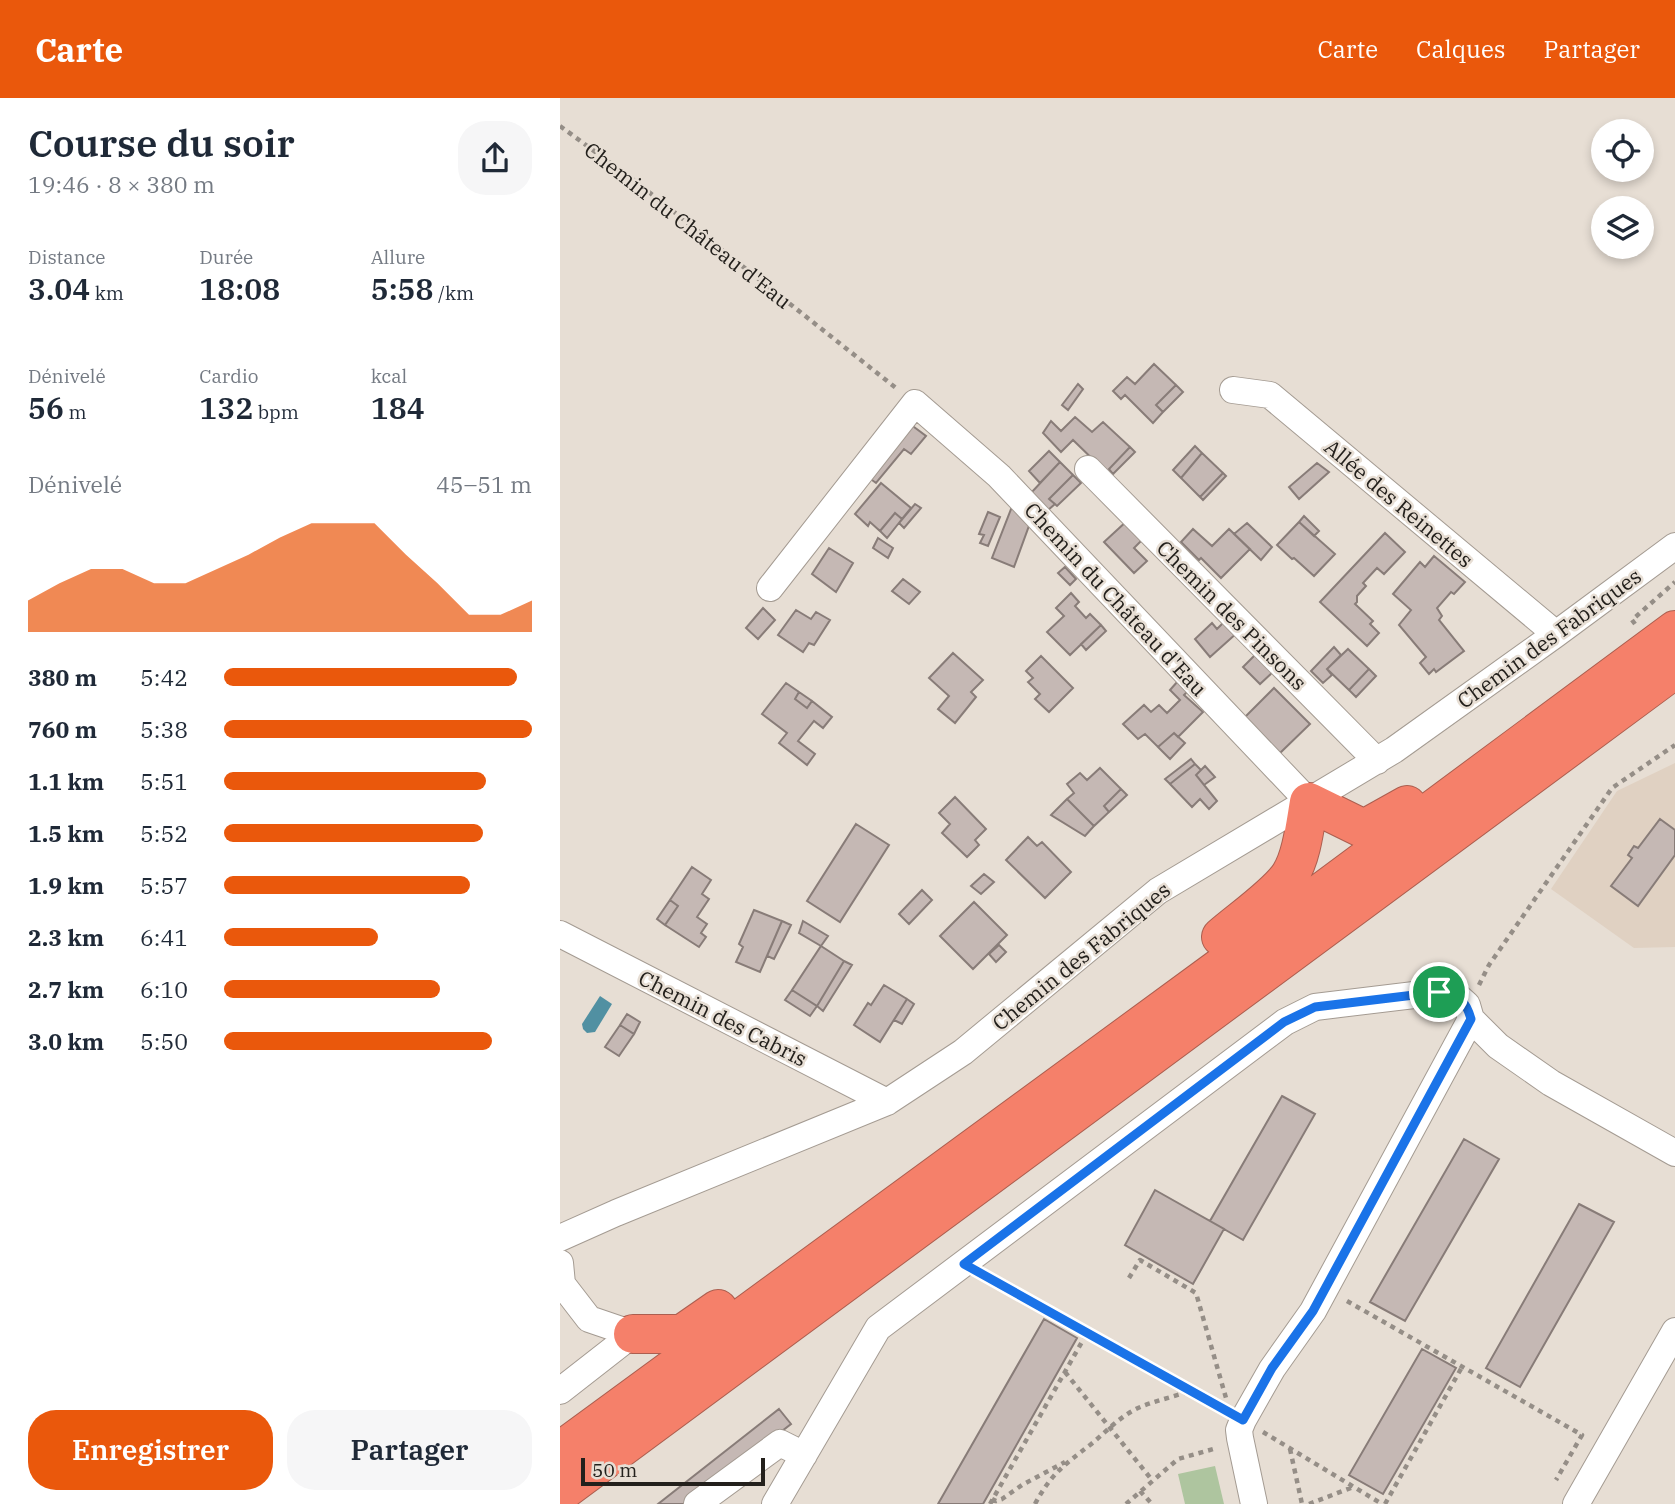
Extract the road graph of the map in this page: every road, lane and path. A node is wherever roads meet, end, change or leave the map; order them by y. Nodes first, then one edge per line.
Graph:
1 (560, 126) edge
2 (1233, 390) dead end
3 (915, 403) junction
4 (1088, 470) dead end
5 (1675, 545) edge
6 (1675, 582) edge
7 (770, 589) dead end
8 (1632, 620) dead end
9 (1675, 630) edge
10 (1556, 634) junction
11 (1675, 669) edge
12 (1675, 745) edge
13 (1377, 761) junction
14 (1309, 802) junction
15 (560, 934) edge
16 (1469, 1012) junction
17 (887, 1102) junction
18 (1675, 1153) edge
19 (940, 1172) junction
20 (894, 1206) junction
21 (560, 1238) edge
22 (560, 1263) edge
23 (964, 1264) junction
24 (1129, 1278) dead end
25 (1325, 1288) junction
26 (1675, 1331) edge
27 (1087, 1333) junction
28 (633, 1334) junction
29 (1462, 1367) junction
30 (1065, 1372) junction
31 (560, 1391) edge
32 (1191, 1391) junction
33 (1237, 1417) junction
34 (1109, 1427) junction
35 (1217, 1448) dead end
36 (1290, 1448) junction
37 (560, 1451) edge
38 (804, 1455) junction
39 (1070, 1459) junction
40 (1152, 1480) junction
41 (1556, 1480) dead end
42 (1353, 1486) junction
43 (1140, 1491) junction
44 (560, 1493) edge
45 (991, 1502) edge
46 (697, 1504) edge
47 (775, 1504) edge
48 (1035, 1504) edge
49 (1126, 1504) edge
50 (1152, 1504) edge
51 (1254, 1504) edge
52 (1302, 1504) edge
53 (1309, 1504) edge
54 (1383, 1504) edge
55 (1576, 1504) edge

1 - 3 path, Chemin du Château d'Eau
2 - 10 street, Allée des Reinettes
3 - 7 street
3 - 14 street, Chemin du Château d'Eau
4 - 13 street, Chemin des Pinsons
5 - 10 street, Chemin des Fabriques
6 - 8 path
9 - 14 highway
9 - 19 highway
10 - 13 street, Chemin des Fabriques
11 - 44 highway
12 - 16 path
13 - 14 street, Chemin des Fabriques
14 - 17 street, Chemin des Fabriques
14 - 19 highway
15 - 17 street, Chemin des Cabris
16 - 18 street
16 - 23 street
16 - 25 street
17 - 21 street, Chemin des Fabriques
19 - 20 highway
20 - 28 highway
20 - 37 highway
22 - 28 street
23 - 27 path
23 - 38 street
24 - 33 path
25 - 29 path
25 - 33 street
26 - 55 street
27 - 30 path
27 - 32 path
28 - 31 street
29 - 41 path
29 - 54 path
30 - 34 path
30 - 45 path
32 - 33 path
32 - 34 path
33 - 36 path
33 - 51 street
34 - 39 path
34 - 40 path
35 - 40 path
36 - 42 path
36 - 52 path
38 - 46 street
38 - 47 street
39 - 45 path
39 - 48 path
40 - 43 path
42 - 53 path
42 - 54 path
43 - 49 path
43 - 50 path

